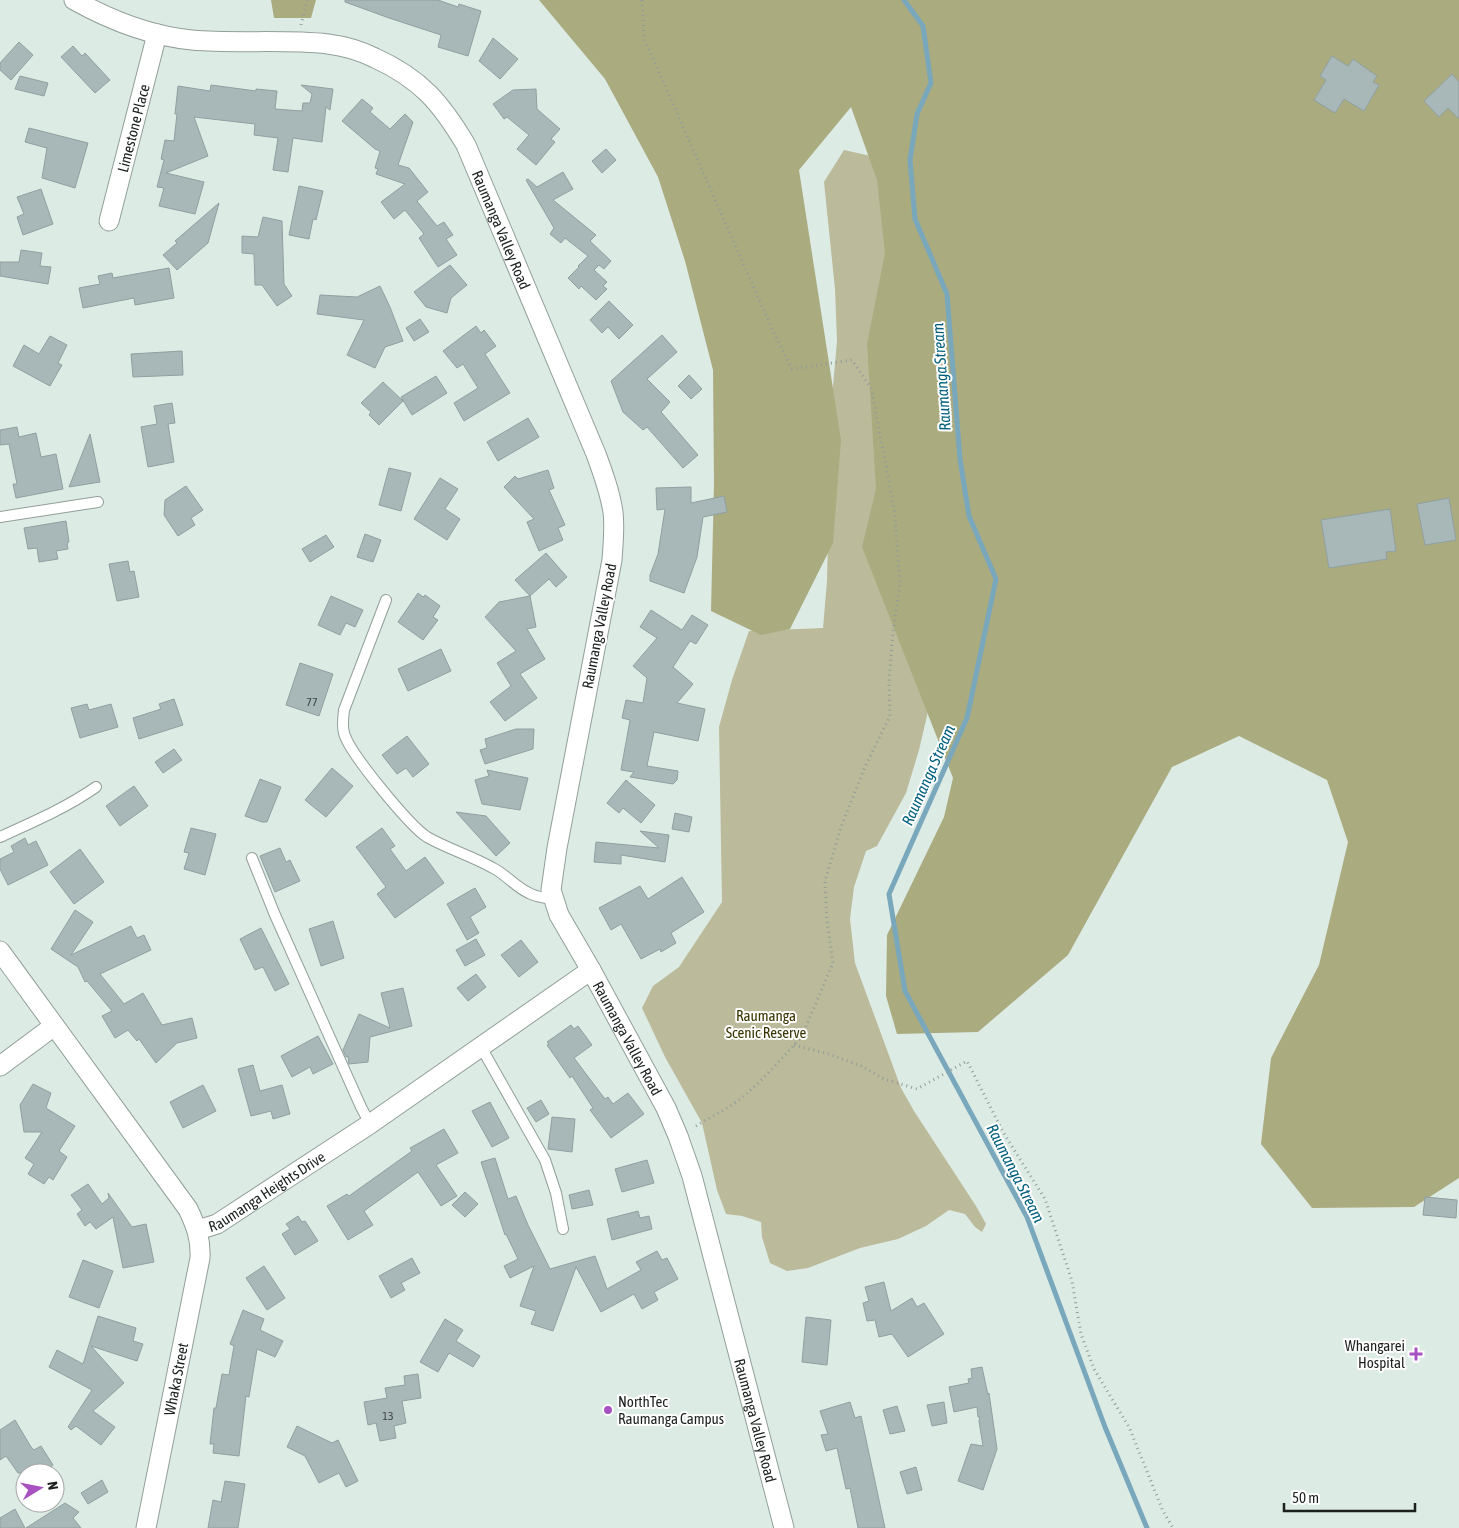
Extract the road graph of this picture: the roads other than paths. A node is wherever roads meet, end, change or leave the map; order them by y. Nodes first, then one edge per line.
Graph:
1 (74, 0) edge
2 (157, 34) junction
3 (109, 220) dead end
4 (98, 502) dead end
5 (0, 517) edge
6 (386, 600) dead end
7 (96, 787) dead end
8 (0, 837) edge
9 (252, 858) dead end
10 (553, 899) junction
11 (0, 951) edge
12 (591, 970) junction
13 (54, 1026) junction
14 (482, 1047) junction
15 (0, 1066) edge
16 (370, 1124) junction
17 (563, 1229) dead end
18 (198, 1230) junction
19 (146, 1528) edge
20 (784, 1528) edge

1 - 2 street, Raumanga Valley Road
2 - 3 street, Limestone Place
2 - 10 street, Raumanga Valley Road
4 - 5 lane
6 - 10 lane
7 - 8 lane
9 - 16 lane
10 - 12 street, Raumanga Valley Road
11 - 13 street, Raumanga Heights Drive
12 - 14 street, Raumanga Heights Drive
12 - 20 street, Raumanga Valley Road
13 - 15 street
13 - 18 street, Raumanga Heights Drive
14 - 16 street, Raumanga Heights Drive
14 - 17 lane
16 - 18 street, Raumanga Heights Drive
18 - 19 street, Whaka Street

